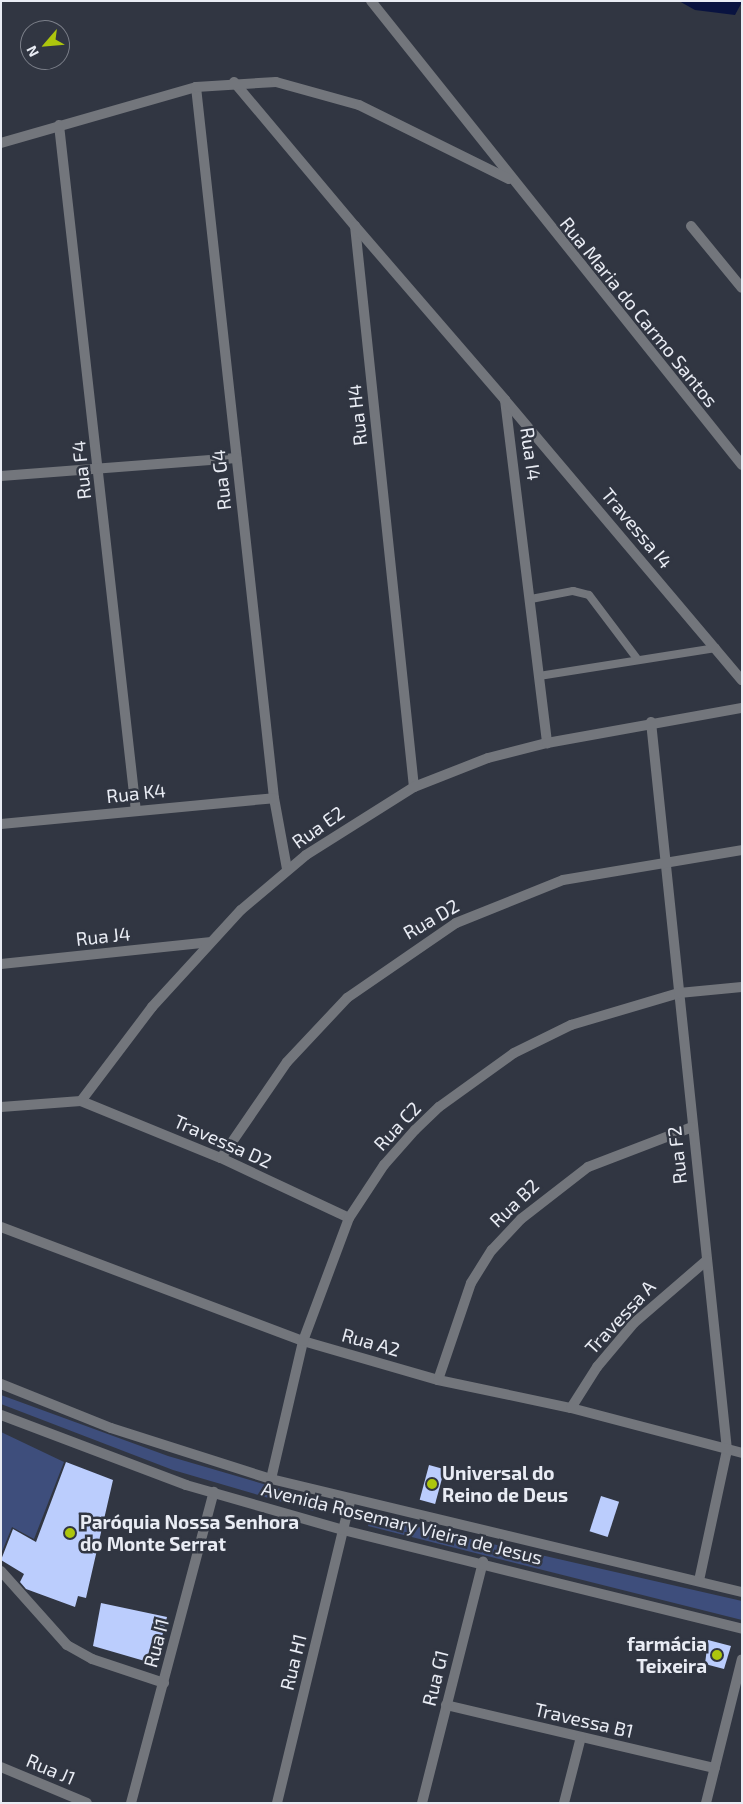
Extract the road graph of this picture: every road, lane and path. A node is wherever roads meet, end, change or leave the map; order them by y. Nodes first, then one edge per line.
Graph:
1 (371, 1) edge
2 (234, 82) junction
3 (196, 87) junction
4 (59, 125) junction
5 (1, 143) edge
6 (511, 180) junction
7 (355, 226) junction
8 (691, 226) dead end
9 (742, 288) edge
10 (505, 400) junction
11 (236, 458) junction
12 (742, 465) edge
13 (99, 471) junction
14 (1, 476) edge
15 (531, 599) junction
16 (716, 648) junction
17 (638, 660) junction
18 (540, 676) junction
19 (742, 680) edge
20 (742, 708) edge
21 (651, 722) junction
22 (547, 743) junction
23 (414, 787) junction
24 (274, 798) junction
25 (136, 811) junction
26 (1, 824) edge
27 (742, 850) edge
28 (667, 859) junction
29 (287, 869) junction
30 (209, 942) junction
31 (1, 964) edge
32 (742, 987) edge
33 (680, 993) junction
34 (82, 1101) junction
35 (1, 1107) edge
36 (692, 1127) junction
37 (221, 1158) junction
38 (349, 1218) junction
39 (1, 1227) edge
40 (706, 1260) junction
41 (303, 1341) junction
42 (438, 1380) junction
43 (1, 1384) edge
44 (571, 1408) junction
45 (1, 1415) edge
46 (727, 1450) junction
47 (742, 1453) edge
48 (271, 1479) junction
49 (214, 1492) junction
50 (350, 1500) junction
51 (344, 1530) junction
52 (483, 1562) junction
53 (1, 1571) edge
54 (699, 1581) junction
55 (742, 1592) edge
56 (742, 1629) edge
57 (742, 1659) edge
58 (164, 1683) junction
59 (446, 1705) junction
60 (581, 1737) junction
61 (1, 1767) edge
62 (714, 1768) junction
63 (87, 1803) edge
64 (131, 1803) edge
65 (277, 1803) edge
66 (422, 1803) edge
67 (564, 1803) edge
68 (706, 1803) edge

1 - 6 street, Rua Maria do Carmo Santos
2 - 3 street, Rua Maria do Carmo Santos
2 - 6 street, Rua Maria do Carmo Santos
2 - 7 street
3 - 4 street, Rua Maria do Carmo Santos
3 - 11 street, Rua G4
4 - 5 street, Rua Maria do Carmo Santos
4 - 13 street, Rua F4
6 - 12 street, Rua Maria do Carmo Santos
7 - 10 street
7 - 23 street, Rua H4
8 - 9 street
10 - 15 street, Rua I4
10 - 16 street, Travessa I4
11 - 13 street
11 - 24 street, Rua G4
13 - 14 street
13 - 25 street, Rua F4
15 - 17 lane
15 - 18 street, Rua I4
16 - 17 lane
16 - 19 street, Travessa I4
17 - 18 lane
18 - 22 street, Rua I4
20 - 21 street, Rua E2
21 - 22 street, Rua E2
21 - 28 street, Rua F2
22 - 23 street, Rua E2
23 - 29 street, Rua E2
24 - 25 street, Rua K4
24 - 29 street, Rua G4
25 - 26 street, Rua K4
27 - 28 street, Rua D2
28 - 33 street, Rua F2
28 - 37 street, Rua D2
29 - 30 street, Rua E2
30 - 31 street, Rua J4
30 - 34 street, Rua E2
32 - 33 street, Rua C2
33 - 36 street, Rua F2
33 - 38 street, Rua C2
34 - 35 street
34 - 37 street, Travessa D2
36 - 40 street, Rua F2
36 - 42 street, Rua B2
37 - 38 street, Travessa D2
38 - 41 street, Rua C2
39 - 41 street, Rua A2
40 - 44 street, Travessa A
40 - 46 street, Rua F2
41 - 42 street, Rua A2
41 - 48 street, Rua C2
42 - 44 street, Rua A2
43 - 48 street, Avenida Rosemary Vieira de Jesus
44 - 46 street, Rua A2
45 - 49 street, Avenida Rosemary Vieira de Jesus
46 - 47 street, Rua A2
46 - 54 street, Rua F2
48 - 50 street, Avenida Rosemary Vieira de Jesus
49 - 51 street, Avenida Rosemary Vieira de Jesus
49 - 58 street, Rua I1
50 - 51 street, Rua H1
50 - 54 street, Avenida Rosemary Vieira de Jesus
51 - 52 street, Avenida Rosemary Vieira de Jesus
51 - 65 street, Rua H1
52 - 56 street, Avenida Rosemary Vieira de Jesus
52 - 59 street, Rua G1
53 - 58 street
54 - 55 street, Avenida Rosemary Vieira de Jesus
57 - 62 street
58 - 64 street, Rua I1
59 - 60 street, Travessa B1
59 - 66 street, Rua G1
60 - 62 street, Travessa B1
60 - 67 street
61 - 63 street, Rua J1
62 - 68 street

